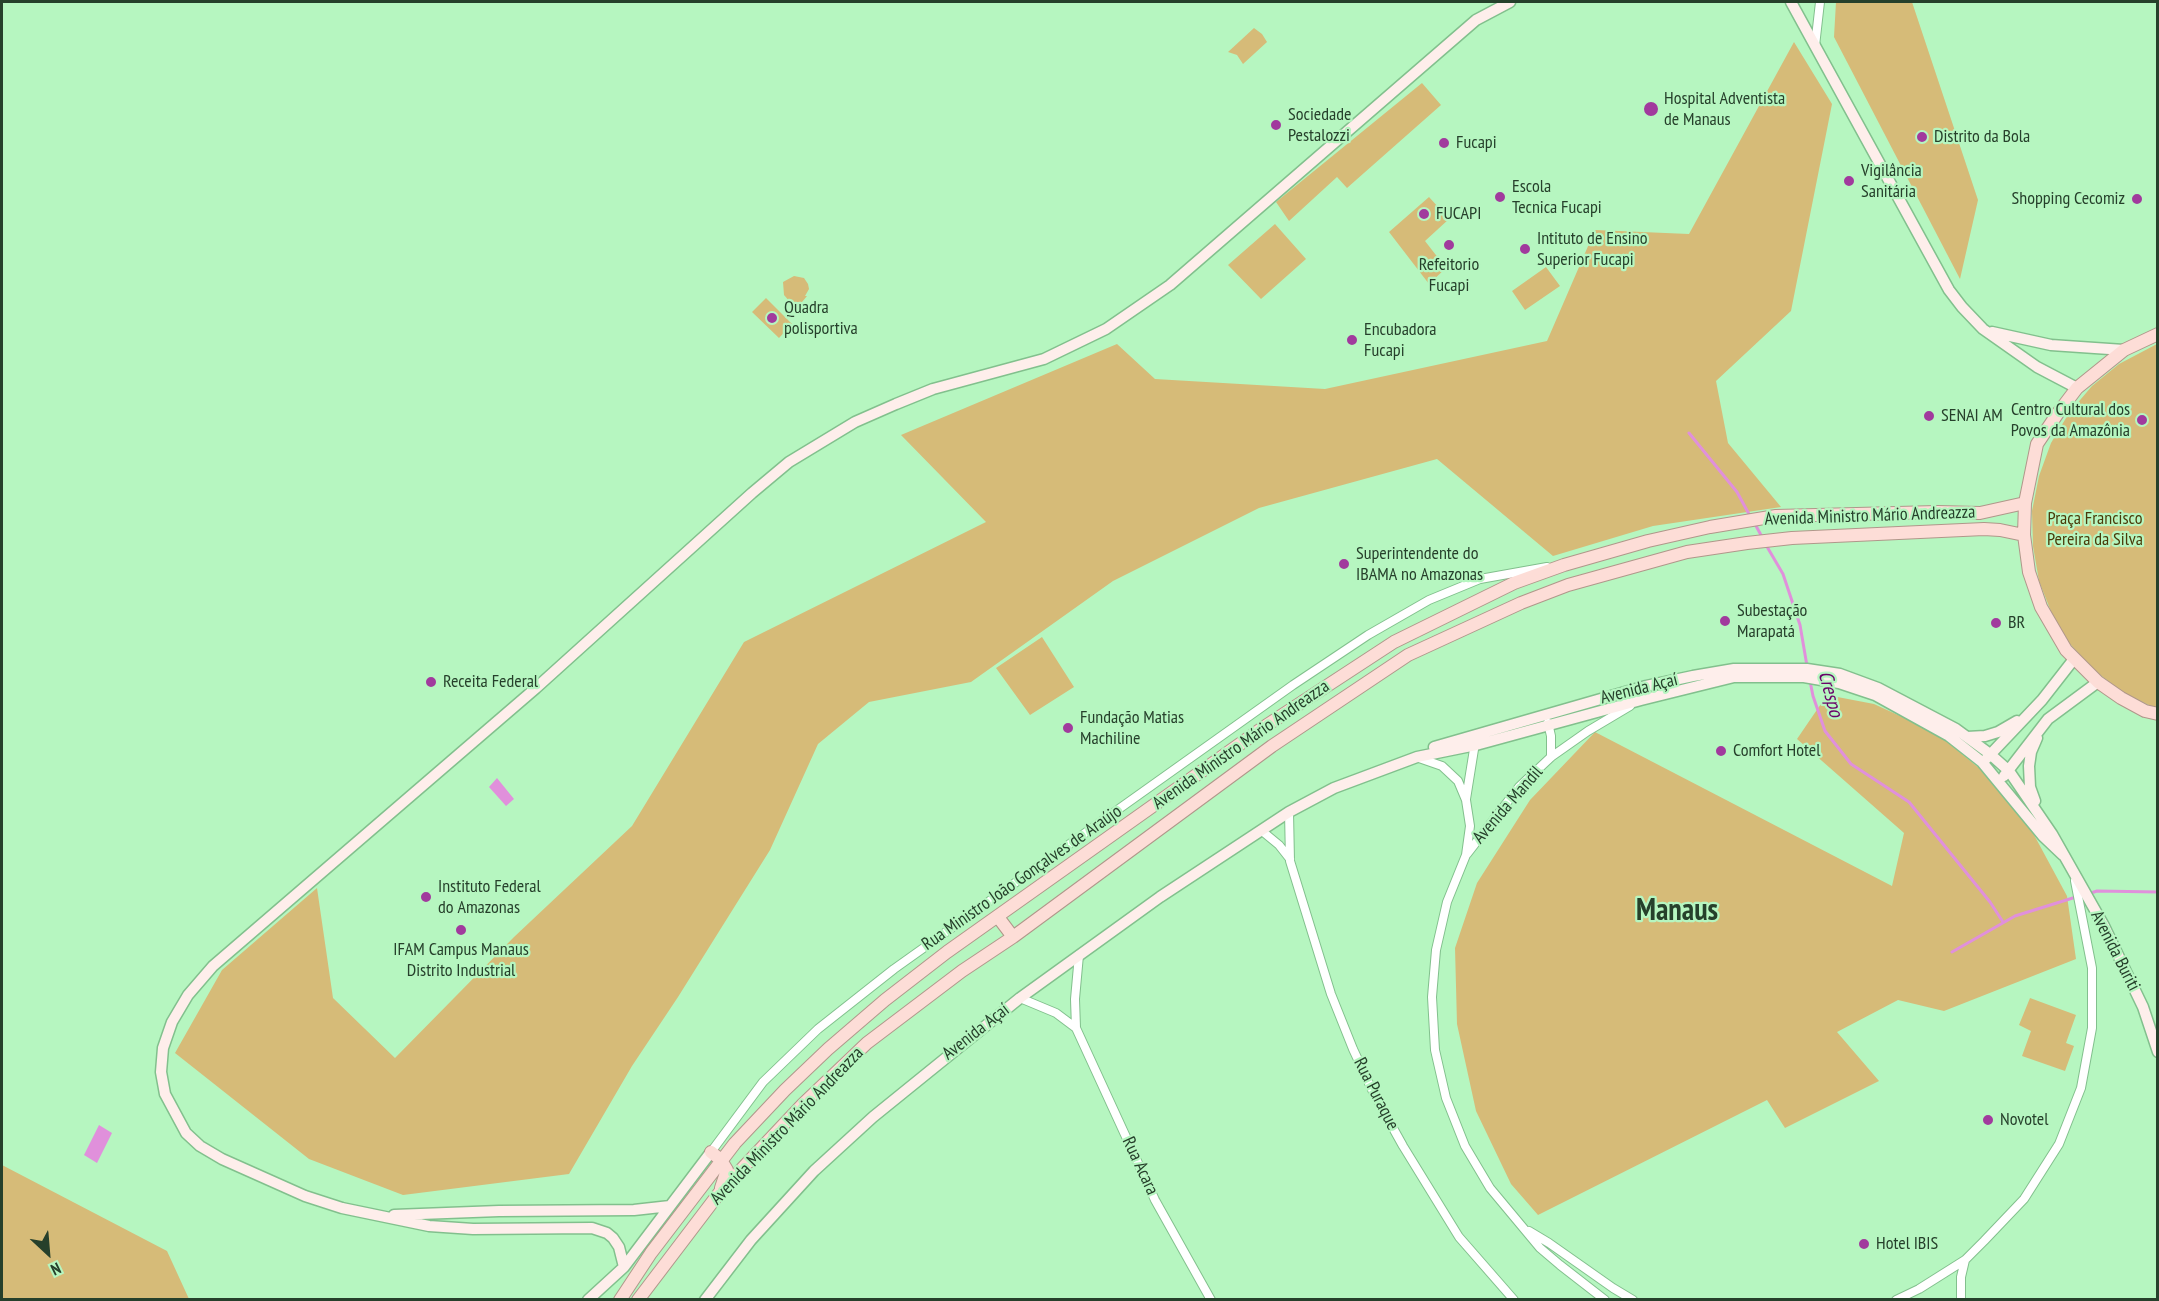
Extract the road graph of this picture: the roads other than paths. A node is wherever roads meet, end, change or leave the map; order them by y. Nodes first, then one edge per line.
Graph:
1 (1509, 2) edge
2 (1791, 2) edge
3 (1820, 2) edge
4 (1815, 46) junction
5 (1983, 329) junction
6 (2157, 334) edge
7 (2124, 350) junction
8 (2077, 388) junction
9 (2025, 503) junction
10 (2024, 535) junction
11 (1564, 565) junction
12 (2074, 659) junction
13 (2098, 682) junction
14 (1641, 700) junction
15 (1545, 714) junction
16 (2157, 714) edge
17 (2027, 715) junction
18 (1549, 726) junction
19 (2041, 727) junction
20 (1967, 737) junction
21 (1475, 740) junction
22 (1418, 757) junction
23 (1551, 757) junction
24 (1986, 758) junction
25 (2009, 771) junction
26 (1999, 781) junction
27 (1466, 800) junction
28 (1289, 812) junction
29 (2041, 816) junction
30 (1262, 831) junction
31 (1466, 855) junction
32 (2063, 855) junction
33 (1290, 861) junction
34 (2073, 871) junction
35 (998, 917) junction
36 (1013, 936) junction
37 (1079, 955) junction
38 (1020, 998) junction
39 (1076, 1028) junction
40 (2157, 1052) edge
41 (716, 1156) junction
42 (720, 1192) junction
43 (670, 1206) junction
44 (596, 1211) junction
45 (472, 1212) junction
46 (378, 1216) junction
47 (592, 1228) junction
48 (1522, 1228) junction
49 (472, 1229) junction
50 (1965, 1260) junction
51 (624, 1268) junction
52 (588, 1299) edge
53 (620, 1299) edge
54 (638, 1299) edge
55 (705, 1299) edge
56 (1211, 1299) edge
57 (1514, 1299) edge
58 (1603, 1299) edge
59 (1633, 1299) edge
60 (1896, 1299) edge
61 (1961, 1299) edge

1 - 46 street
2 - 4 street
3 - 4 street
4 - 5 street
5 - 7 street
5 - 8 street
6 - 7 main road
7 - 8 main road
8 - 9 main road
9 - 10 main road
9 - 11 main road, Avenida Ministro Mário Andreazza
10 - 12 main road
10 - 36 main road, Avenida Ministro Mário Andreazza
11 - 35 main road, Avenida Ministro Mário Andreazza
11 - 41 street, Rua Ministro João Gonçalves de Araújo
12 - 13 main road
12 - 17 street
13 - 16 main road
13 - 19 street
14 - 18 street, Avenida Açaí
14 - 23 street, Avenida Mandil
14 - 24 street, Avenida Açaí
15 - 18 street, Avenida Mandil
15 - 20 street, Avenida Açaí
15 - 21 street, Avenida Açaí
17 - 20 street
17 - 24 street
18 - 21 street, Avenida Açaí
18 - 23 street, Avenida Mandil
19 - 25 street
19 - 29 street
20 - 24 street, Avenida Açaí
21 - 22 street, Avenida Açaí
21 - 27 street
21 - 28 street, Avenida Açaí
22 - 27 street, Avenida Mandil
22 - 28 street, Avenida Açaí
23 - 31 street, Avenida Mandil
24 - 25 street, Avenida Buriti
24 - 26 street, Avenida Buriti
25 - 26 street
25 - 29 street, Avenida Buriti
26 - 32 street, Avenida Buriti
27 - 31 street, Avenida Mandil
28 - 30 street, Avenida Açaí
28 - 33 street, Rua Puraque
29 - 32 street, Avenida Buriti
30 - 33 street, Rua Puraque
30 - 37 street, Avenida Açaí
31 - 48 street, Avenida Mandil
32 - 34 street, Avenida Buriti
33 - 57 street, Rua Puraque
34 - 40 street, Avenida Buriti
34 - 50 street
35 - 36 main road
35 - 41 main road, Avenida Ministro Mário Andreazza
36 - 42 main road, Avenida Ministro Mário Andreazza
37 - 38 street, Avenida Açaí
37 - 39 street, Rua Acara
38 - 39 street
38 - 55 street, Avenida Açaí
39 - 56 street, Rua Acara
41 - 42 main road
41 - 43 street, Avenida Ministro Mário Andreazza
41 - 53 main road, Avenida Ministro Mário Andreazza
42 - 54 main road, Avenida Ministro Mário Andreazza
43 - 44 street
43 - 51 street, Avenida Ministro Mário Andreazza
44 - 45 street
44 - 47 street
45 - 46 street
45 - 49 street
46 - 49 street
47 - 49 street
47 - 51 street
48 - 58 street, Avenida Mandil
48 - 59 street, Avenida Mandil
50 - 60 street
50 - 61 street
51 - 52 street, Avenida Ministro Mário Andreazza

